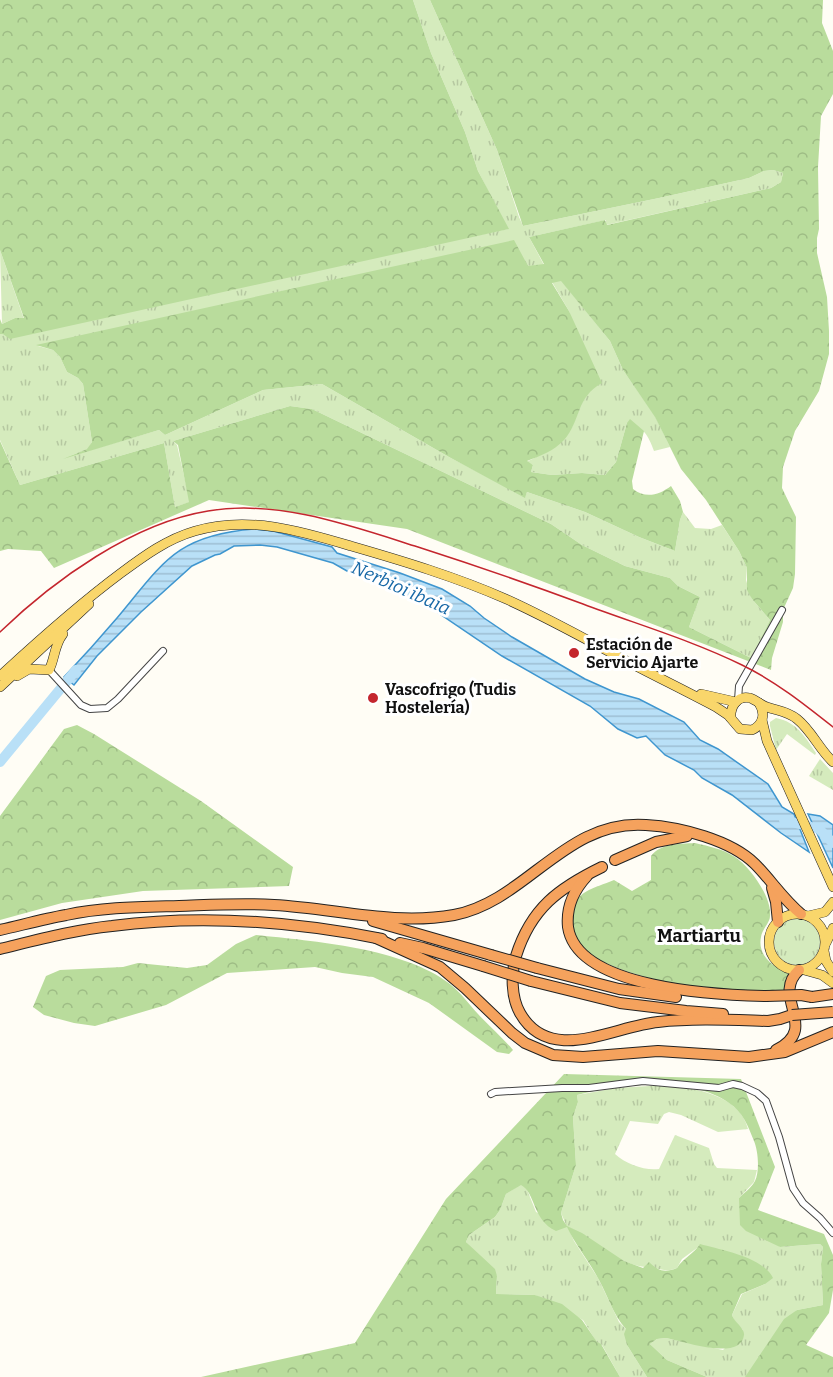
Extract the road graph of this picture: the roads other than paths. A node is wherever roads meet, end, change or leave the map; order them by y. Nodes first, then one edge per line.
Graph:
1 (118, 575) junction
2 (99, 594) junction
3 (75, 609) junction
4 (782, 610) dead end
5 (163, 651) dead end
6 (36, 653) junction
7 (53, 660) junction
8 (45, 670) junction
9 (0, 677) edge
10 (743, 680) junction
11 (676, 685) junction
12 (0, 687) edge
13 (0, 692) edge
14 (749, 698) junction
15 (737, 701) junction
16 (759, 703) junction
17 (777, 709) junction
18 (731, 718) junction
19 (763, 719) junction
20 (744, 731) junction
21 (775, 757) junction
22 (833, 762) edge
23 (696, 835) junction
24 (615, 860) dead end
25 (770, 882) junction
26 (832, 887) edge
27 (833, 902) edge
28 (345, 914) junction
29 (804, 915) junction
30 (778, 922) junction
31 (833, 928) edge
32 (0, 930) edge
33 (376, 938) junction
34 (0, 949) edge
35 (824, 950) junction
36 (800, 970) junction
37 (833, 972) edge
38 (833, 983) edge
39 (833, 994) edge
40 (766, 999) junction
41 (833, 1012) edge
42 (767, 1018) junction
43 (833, 1032) edge
44 (768, 1054) junction
45 (492, 1094) dead end
46 (833, 1233) edge

1 - 2 main road
1 - 3 main road
1 - 11 main road
2 - 6 main road
2 - 7 main road
3 - 6 main road
3 - 9 main road
4 - 10 street
5 - 8 street
6 - 7 main road
6 - 8 main road
6 - 9 main road
6 - 12 main road
7 - 8 main road
8 - 13 main road
10 - 14 street
10 - 15 street
11 - 15 main road
11 - 18 main road
14 - 15 main road
14 - 16 main road
15 - 18 main road
16 - 17 main road
16 - 19 main road
17 - 19 main road
17 - 22 main road
18 - 20 main road
19 - 20 main road
19 - 21 main road
20 - 21 main road
21 - 26 main road
23 - 24 highway
23 - 25 highway
23 - 28 highway
25 - 29 highway
25 - 30 highway
27 - 29 main road
28 - 32 highway
28 - 40 highway, bridge
29 - 30 main road
29 - 35 main road
30 - 36 main road
31 - 35 main road
33 - 34 highway
33 - 42 highway, bridge
33 - 44 highway
35 - 36 main road
35 - 37 main road
36 - 38 main road
36 - 44 highway
39 - 40 highway, bridge
40 - 42 highway
41 - 42 highway, bridge
43 - 44 highway
45 - 46 street

